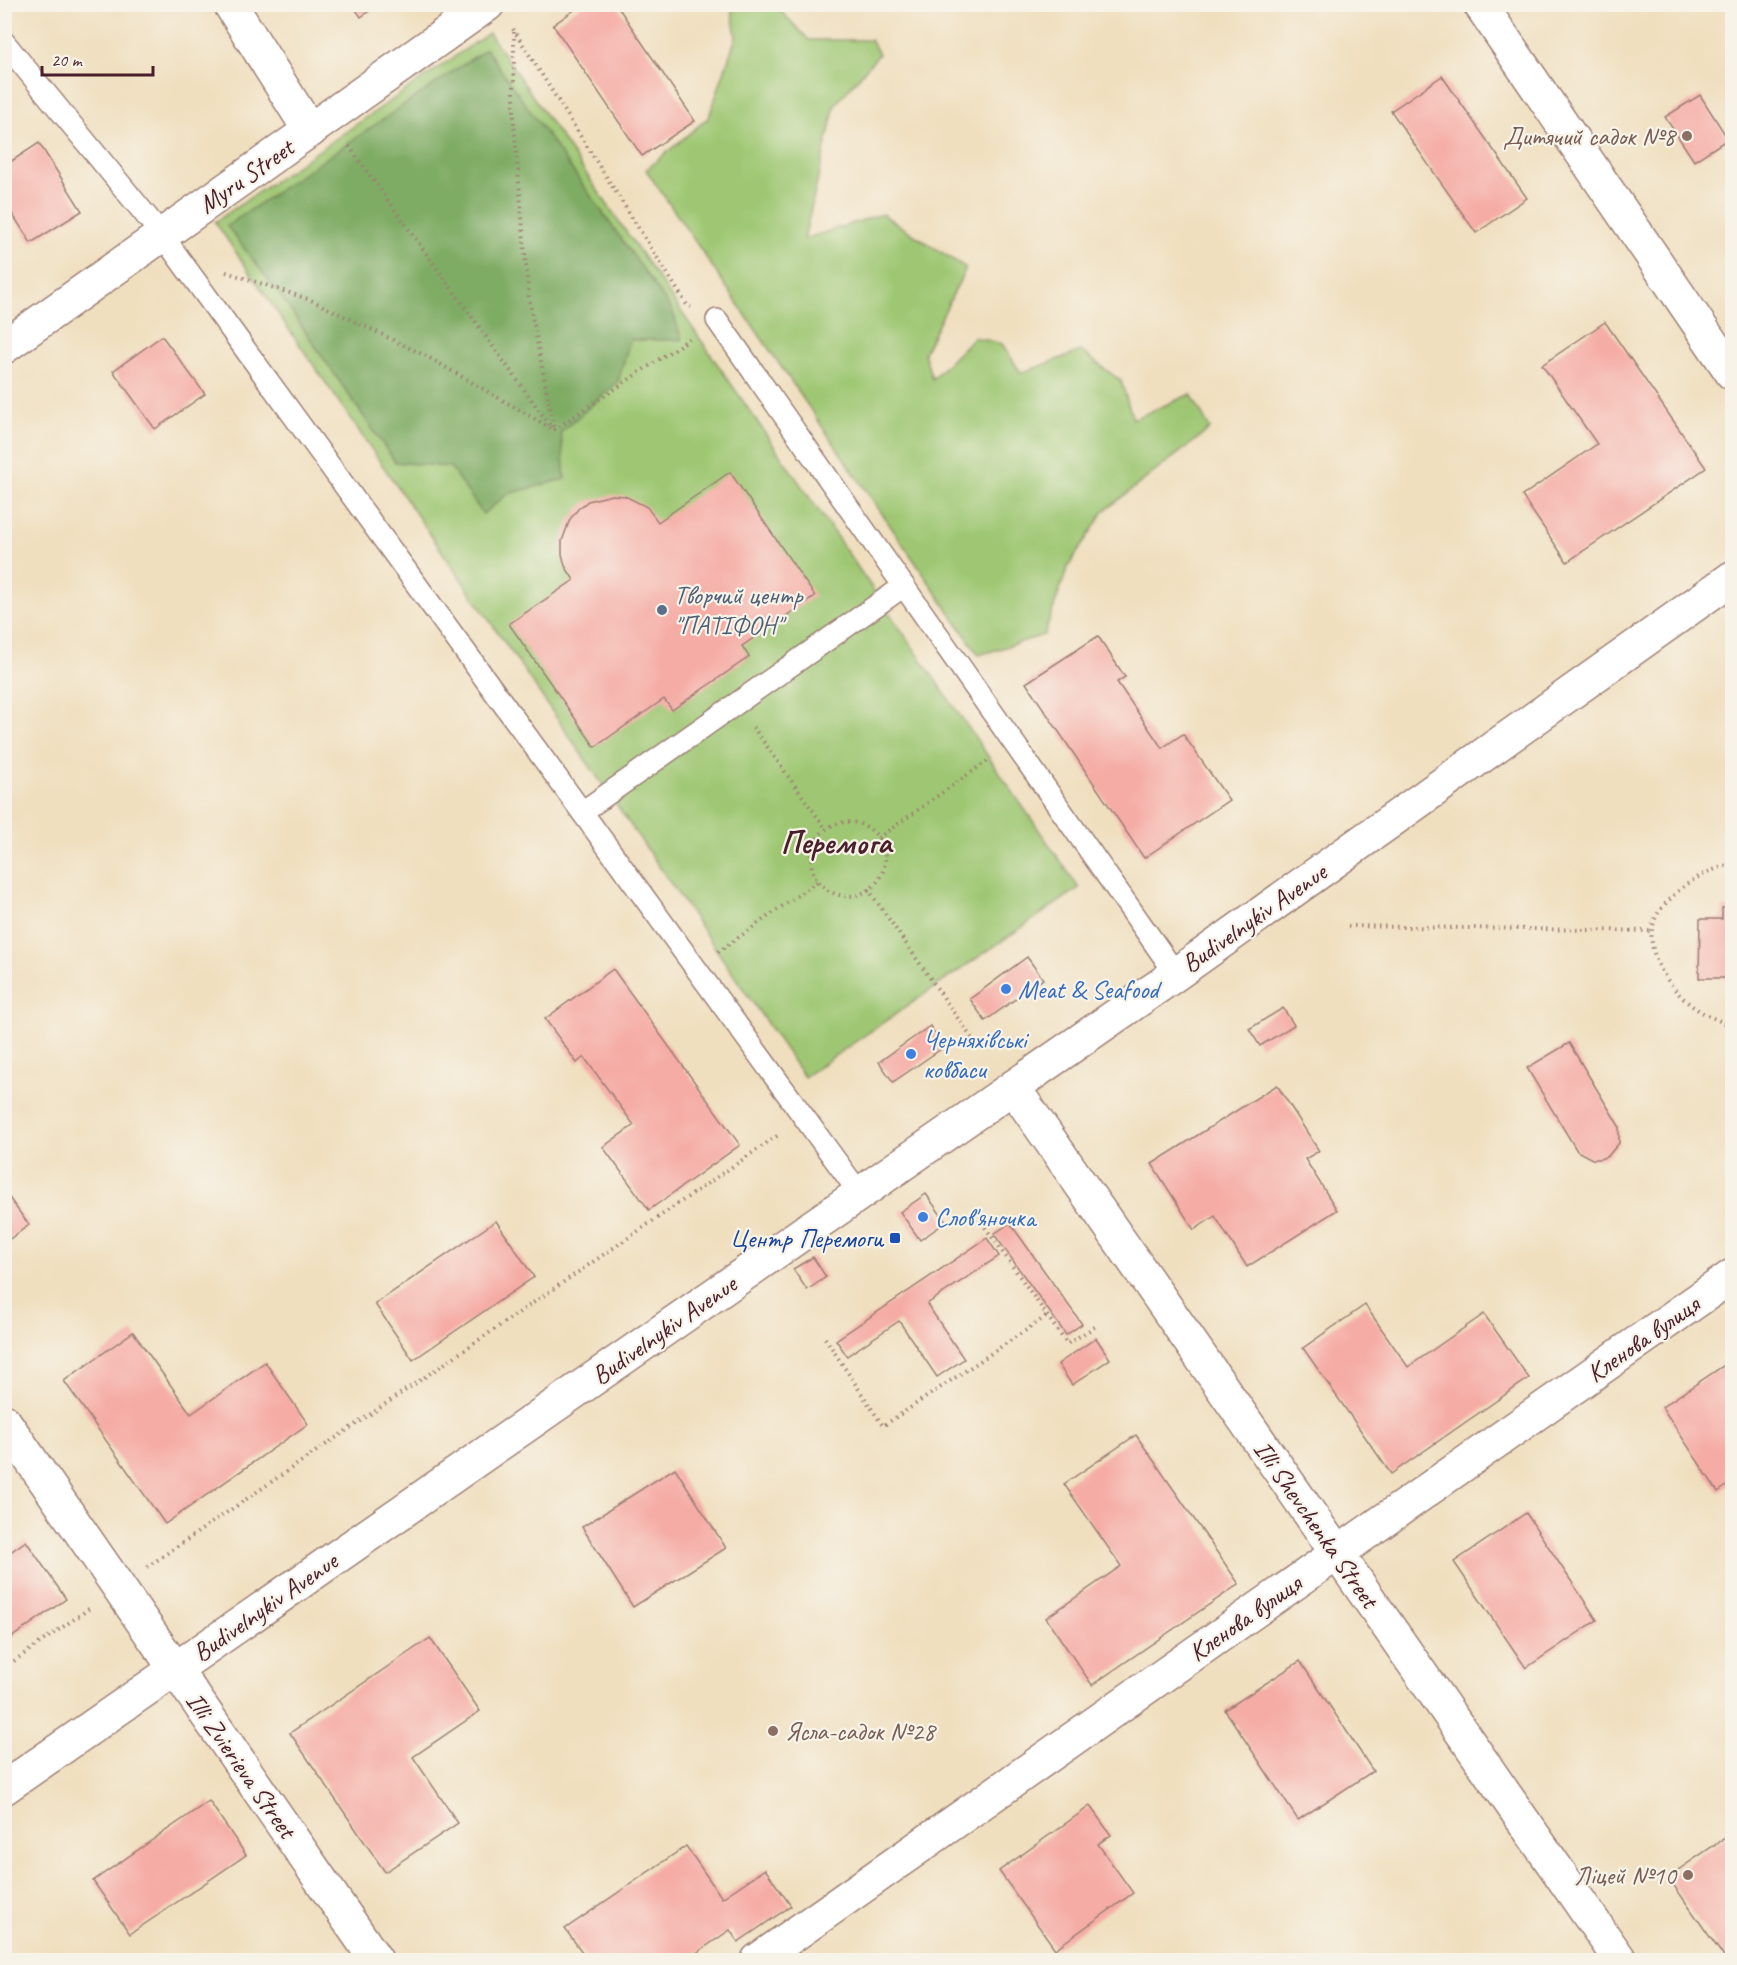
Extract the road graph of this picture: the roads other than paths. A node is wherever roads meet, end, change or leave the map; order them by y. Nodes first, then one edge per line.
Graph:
1 (230, 4) edge
2 (1480, 4) edge
3 (498, 13) edge
4 (4, 42) edge
5 (319, 124) junction
6 (170, 246) junction
7 (717, 320) road end
8 (4, 347) edge
9 (1732, 373) edge
10 (1732, 578) edge
11 (904, 586) junction
12 (582, 812) junction
13 (1176, 974) junction
14 (1012, 1087) junction
15 (860, 1194) junction
16 (1732, 1276) edge
17 (4, 1421) edge
18 (1337, 1554) junction
19 (175, 1670) junction
20 (4, 1788) edge
21 (376, 1960) edge
22 (758, 1960) edge
23 (1620, 1960) edge

1 - 5 street
2 - 9 street
3 - 5 street, Myru Street
4 - 6 lane
5 - 6 street, Myru Street
6 - 8 street, Myru Street
6 - 12 lane
7 - 11 lane
10 - 13 street, Budivelnykiv Avenue
11 - 12 lane
11 - 13 lane
12 - 15 lane
13 - 14 street, Budivelnykiv Avenue
14 - 15 street, Budivelnykiv Avenue
14 - 18 street, Illi Shevchenka Street
15 - 19 street, Budivelnykiv Avenue
16 - 18 street, Кленова вулиця
17 - 19 street, Illi Zvierieva Street
18 - 22 street, Кленова вулиця
18 - 23 street, Illi Shevchenka Street
19 - 20 street, Budivelnykiv Avenue
19 - 21 street, Illi Zvierieva Street

